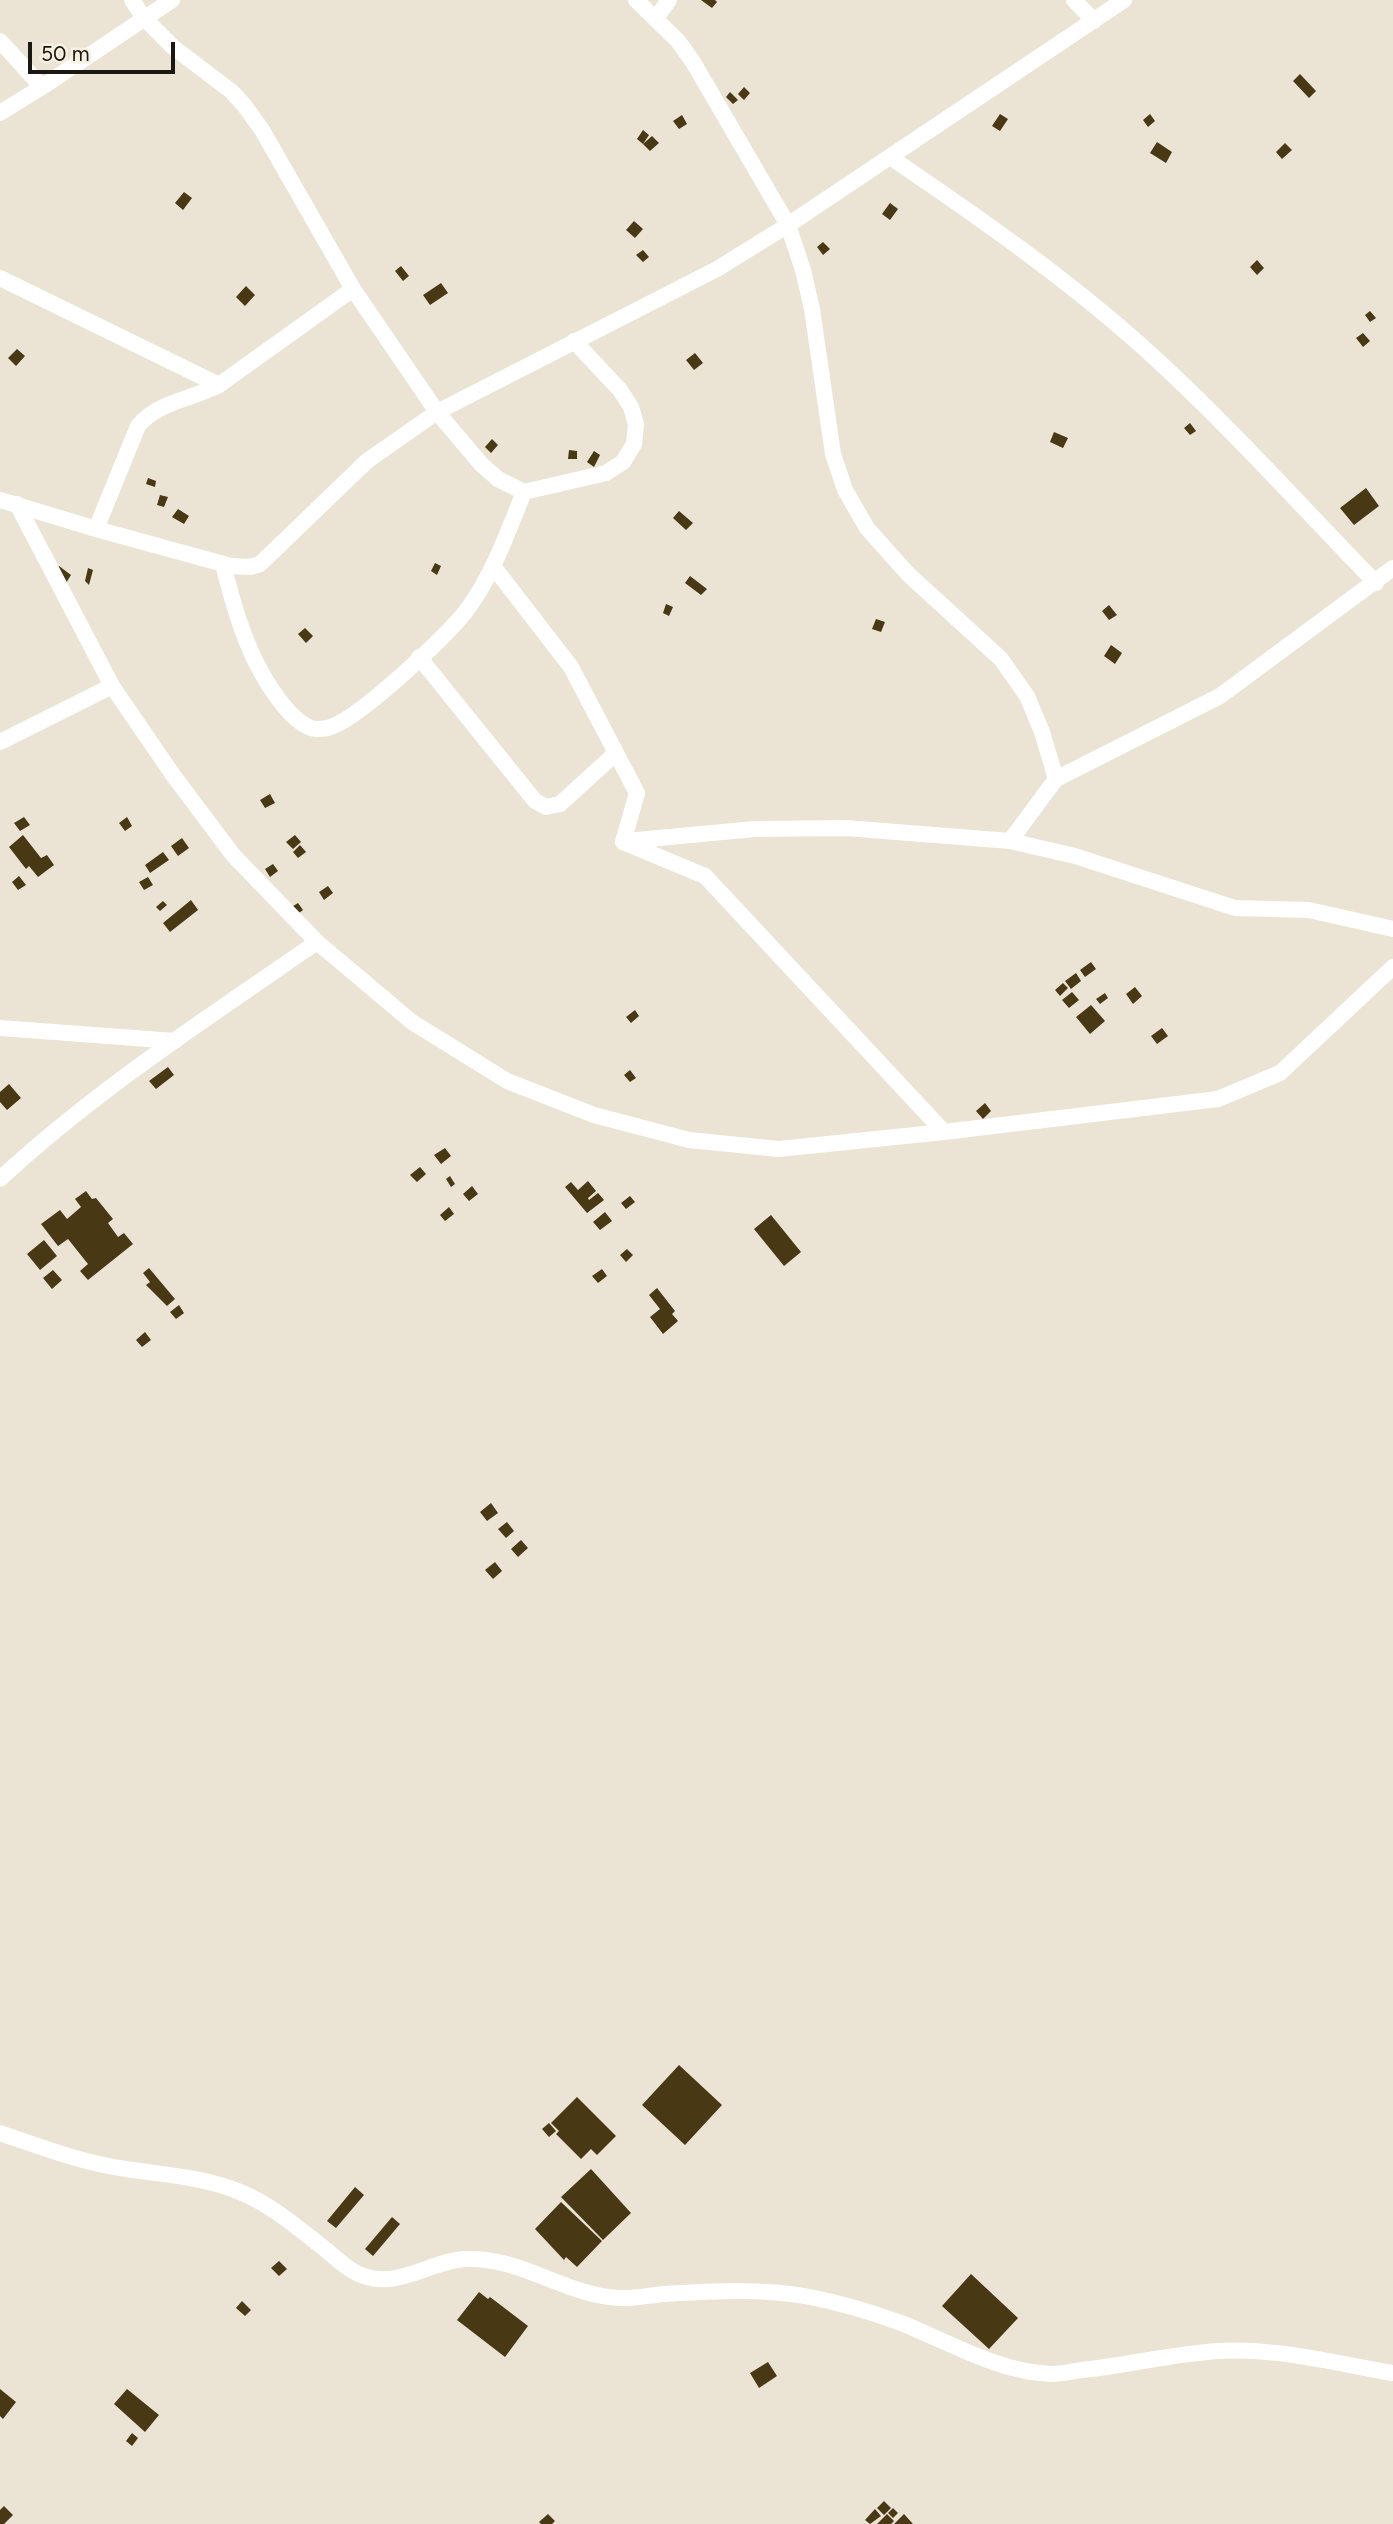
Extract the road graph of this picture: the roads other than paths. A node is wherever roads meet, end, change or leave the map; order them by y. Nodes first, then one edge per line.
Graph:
1 (132, 0) edge
2 (172, 0) edge
3 (636, 0) edge
4 (669, 0) edge
5 (1074, 0) edge
6 (1124, 0) edge
7 (144, 18) junction
8 (656, 18) junction
9 (1094, 21) junction
10 (0, 41) edge
11 (42, 88) junction
12 (0, 113) edge
13 (890, 157) junction
14 (788, 225) junction
15 (0, 278) edge
16 (353, 289) junction
17 (574, 341) junction
18 (219, 386) junction
19 (438, 412) junction
20 (524, 492) junction
21 (0, 500) edge
22 (17, 504) junction
23 (96, 530) junction
24 (223, 564) junction
25 (494, 566) junction
26 (1393, 568) edge
27 (1376, 583) junction
28 (419, 657) junction
29 (112, 685) junction
30 (0, 742) edge
31 (616, 753) junction
32 (1056, 779) junction
33 (1010, 841) junction
34 (623, 842) junction
35 (1393, 929) edge
36 (317, 942) junction
37 (1393, 967) edge
38 (0, 1028) edge
39 (175, 1041) junction
40 (944, 1132) junction
41 (0, 1179) edge
42 (0, 2133) edge
43 (1393, 2373) edge

1 - 7 street
2 - 7 street
3 - 8 street
4 - 8 street
5 - 9 street
6 - 9 street
7 - 11 street
7 - 16 street
8 - 14 street
9 - 13 street
10 - 11 street
11 - 12 street
13 - 14 street
13 - 27 street
14 - 17 street
14 - 32 street
15 - 18 street
16 - 18 street
16 - 19 street
17 - 19 street
17 - 20 street
18 - 23 street
19 - 20 street
19 - 24 street
20 - 25 street
21 - 22 street
22 - 23 street
22 - 29 street
23 - 24 street
24 - 28 street
25 - 28 street
25 - 31 street
26 - 27 street
27 - 32 street
28 - 31 street
29 - 30 street
29 - 36 street
31 - 34 street
32 - 33 street
33 - 34 street
33 - 35 street
34 - 40 street
36 - 39 street
36 - 40 street
37 - 40 street
38 - 39 street
39 - 41 street
42 - 43 street

